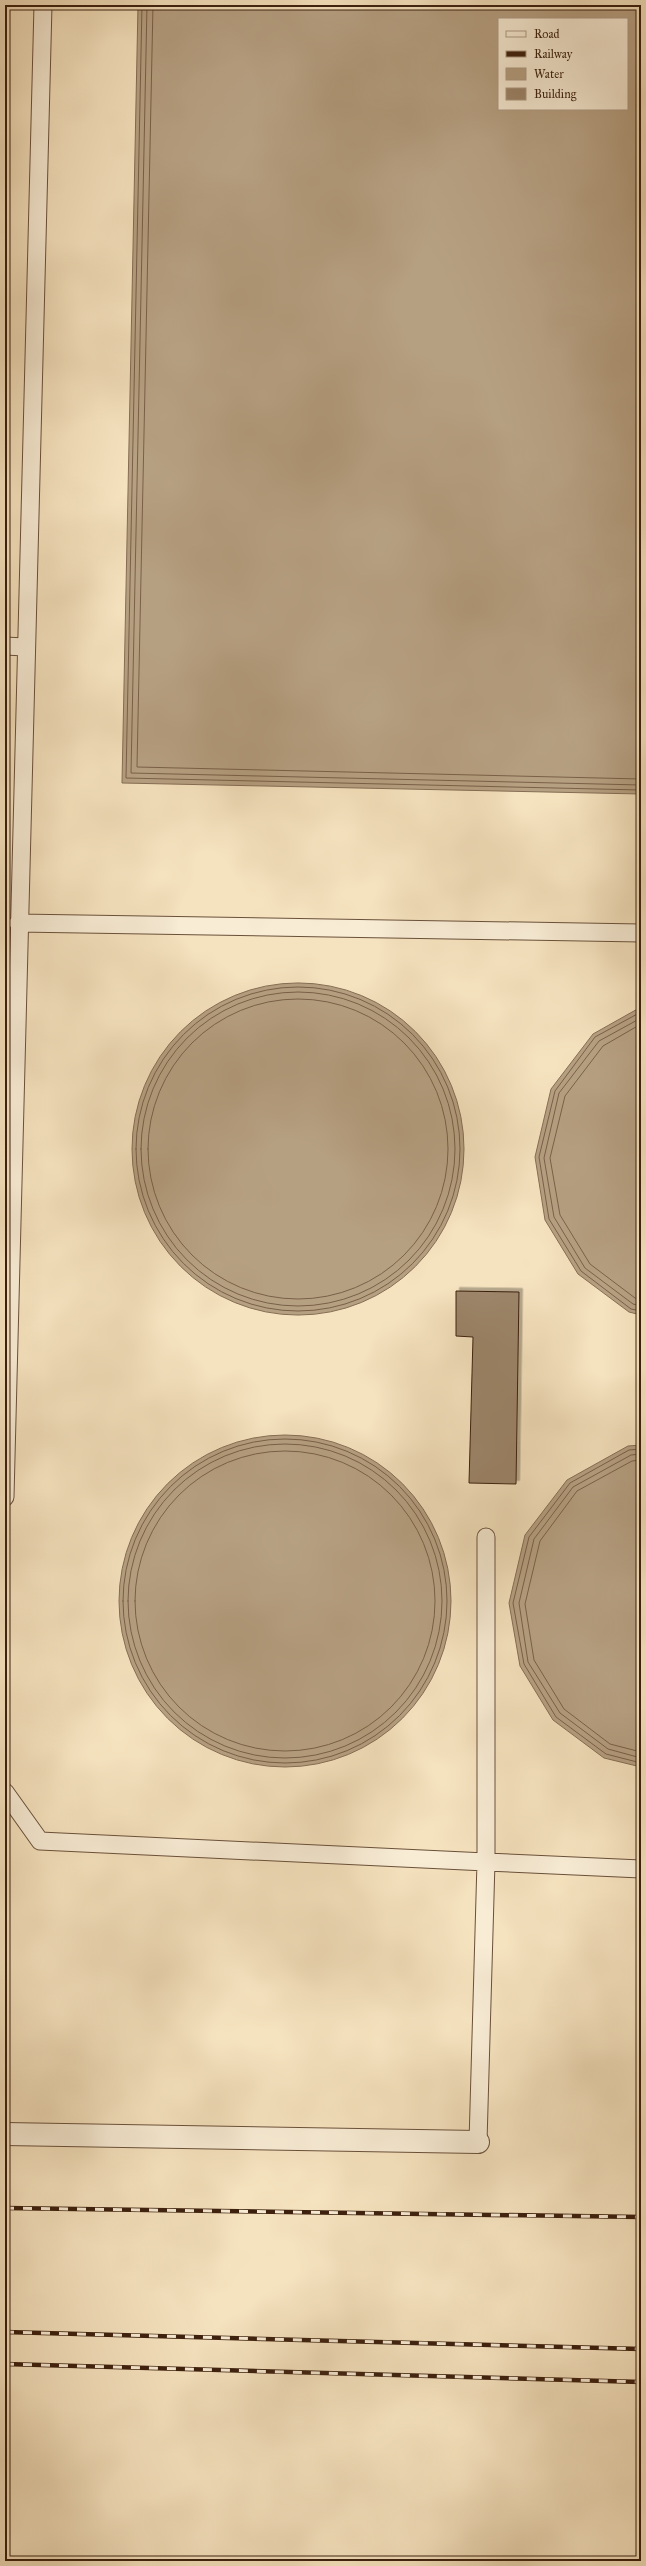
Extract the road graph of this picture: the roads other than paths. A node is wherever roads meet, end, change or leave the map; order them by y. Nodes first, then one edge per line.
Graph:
1 (43, 5) edge
2 (5, 646) edge
3 (25, 647) junction
4 (18, 923) junction
5 (641, 933) edge
6 (5, 1497) edge
7 (486, 1538) dead end
8 (5, 1792) edge
9 (486, 1862) junction
10 (641, 1869) edge
11 (5, 2134) edge
12 (478, 2142) joint

1 - 3 lane
2 - 3 lane
3 - 4 lane
4 - 5 lane
4 - 6 lane
7 - 9 lane
8 - 9 lane
9 - 10 lane
9 - 12 lane
11 - 12 street

